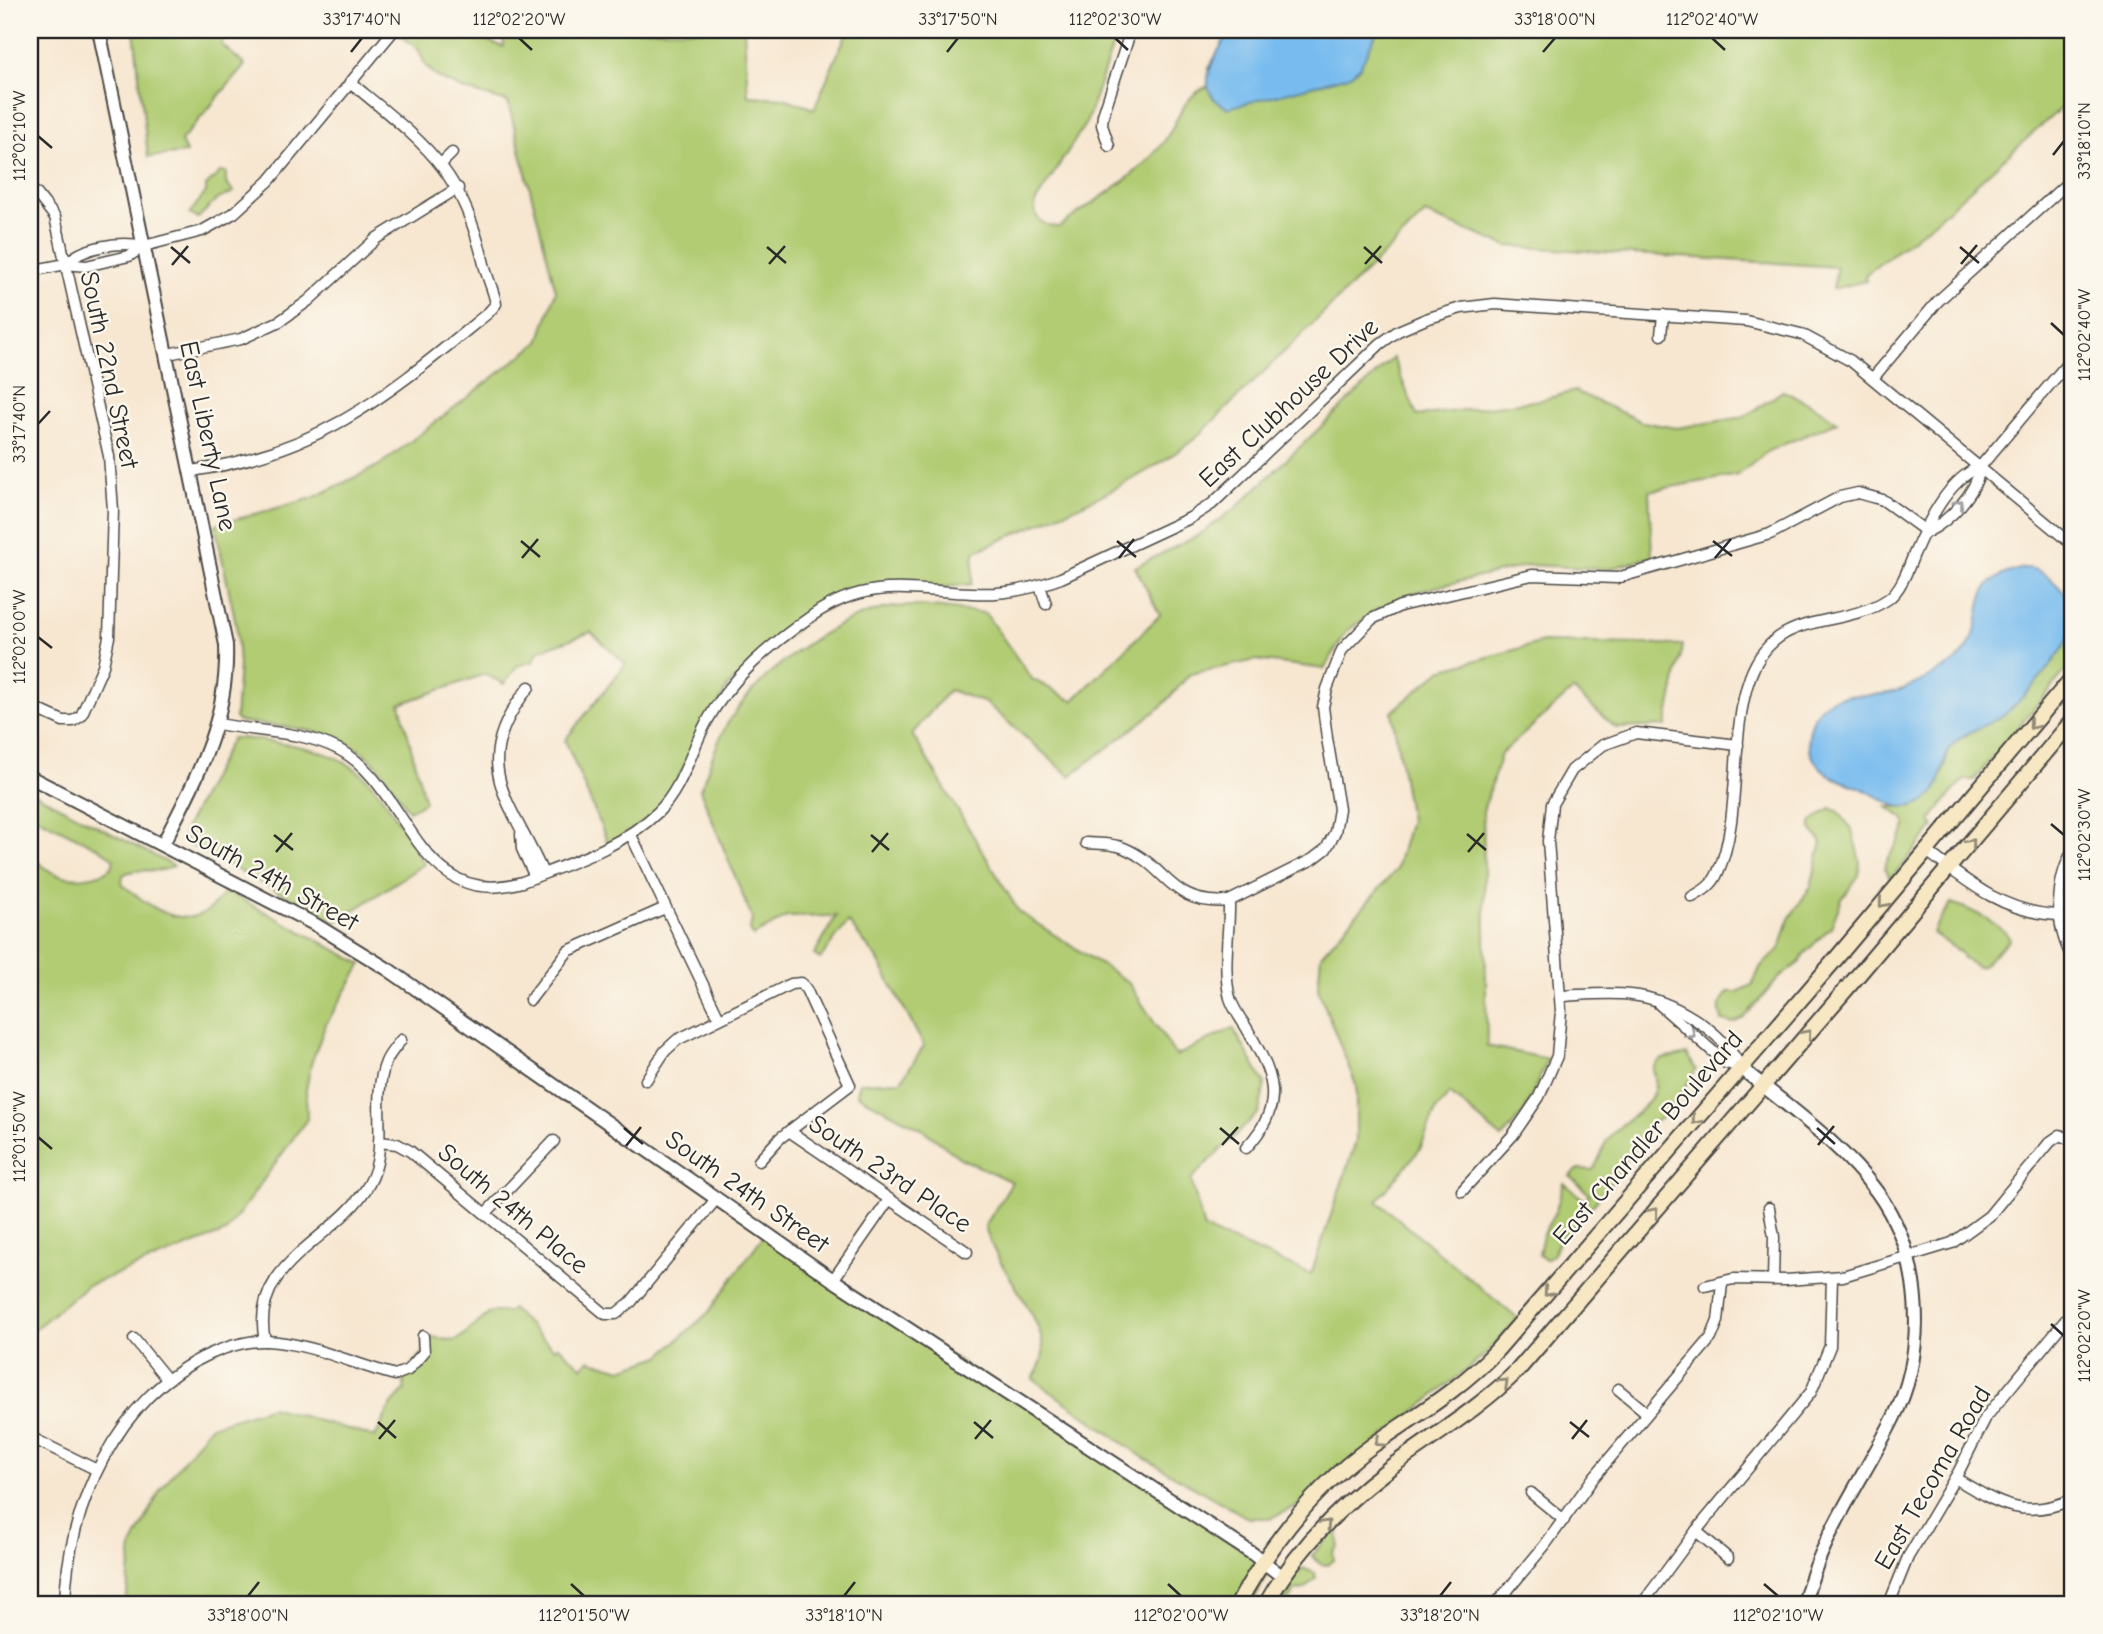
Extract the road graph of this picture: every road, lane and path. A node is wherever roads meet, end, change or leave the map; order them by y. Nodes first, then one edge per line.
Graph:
1 (100, 30) edge
2 (394, 30) edge
3 (1131, 30) edge
4 (350, 82) junction
5 (1109, 146) dead end
6 (452, 153) dead end
7 (442, 163) junction
8 (2073, 178) edge
9 (458, 188) junction
10 (36, 193) dead end
11 (144, 246) junction
12 (97, 249) junction
13 (100, 263) junction
14 (66, 264) junction
15 (30, 271) edge
16 (1663, 315) junction
17 (1661, 335) dead end
18 (167, 354) junction
19 (2073, 357) edge
20 (1873, 378) junction
21 (1980, 467) junction
22 (192, 471) junction
23 (1927, 532) junction
24 (2073, 545) edge
25 (1040, 586) junction
26 (1046, 604) dead end
27 (2073, 677) edge
28 (529, 687) dead end
29 (30, 706) edge
30 (2073, 720) edge
31 (219, 724) junction
32 (1738, 746) junction
33 (30, 777) edge
34 (631, 835) junction
35 (1086, 843) dead end
36 (163, 844) junction
37 (2073, 849) edge
38 (1927, 851) junction
39 (1949, 869) junction
40 (539, 875) junction
41 (1692, 897) dead end
42 (1229, 901) junction
43 (665, 908) junction
44 (2060, 915) junction
45 (2073, 959) edge
46 (1560, 996) junction
47 (530, 1000) dead end
48 (719, 1018) junction
49 (401, 1040) dead end
50 (1740, 1067) junction
51 (646, 1080) dead end
52 (1762, 1086) junction
53 (789, 1131) junction
54 (554, 1141) dead end
55 (2073, 1141) edge
56 (379, 1142) junction
57 (1246, 1148) dead end
58 (759, 1161) dead end
59 (1462, 1191) dead end
60 (717, 1198) junction
61 (888, 1201) junction
62 (1769, 1208) dead end
63 (486, 1213) junction
64 (967, 1252) dead end
65 (1907, 1258) junction
66 (1832, 1278) junction
67 (833, 1280) junction
68 (1773, 1280) junction
69 (1722, 1283) junction
70 (1705, 1286) dead end
71 (2073, 1311) edge
72 (423, 1336) dead end
73 (134, 1339) dead end
74 (265, 1341) junction
75 (166, 1378) junction
76 (1618, 1389) dead end
77 (1647, 1413) junction
78 (30, 1437) edge
79 (97, 1470) junction
80 (1955, 1478) junction
81 (1531, 1493) dead end
82 (2073, 1499) edge
83 (1564, 1520) junction
84 (1696, 1531) junction
85 (1728, 1558) dead end
86 (1263, 1562) junction
87 (1283, 1577) junction
88 (65, 1604) edge
89 (1238, 1604) edge
90 (1266, 1604) edge
91 (1496, 1604) edge
92 (1642, 1604) edge
93 (1804, 1604) edge
94 (1889, 1604) edge

1 - 11 street, East Liberty Lane
2 - 4 street
3 - 5 street
4 - 7 street
4 - 11 street
6 - 7 street
7 - 9 street
8 - 20 street
9 - 18 street
9 - 22 street
10 - 14 street, South 22nd Street
11 - 12 street
11 - 13 street
11 - 18 street, East Liberty Lane
12 - 13 street
12 - 14 street
13 - 14 street
14 - 15 street
14 - 29 street, South 22nd Street
16 - 17 street
16 - 20 street, East Clubhouse Drive
16 - 25 street, East Clubhouse Drive
18 - 22 street, East Liberty Lane
19 - 21 street
20 - 21 street, East Clubhouse Drive
21 - 23 street
21 - 24 street, East Clubhouse Drive
22 - 31 street, East Liberty Lane
23 - 32 street
23 - 42 street
25 - 26 street
25 - 34 street, East Clubhouse Drive
27 -> 38 main road, East Chandler Boulevard
28 - 40 street
39 -> 30 main road, East Chandler Boulevard
31 - 36 street, East Liberty Lane
31 - 40 street, East Clubhouse Drive
32 - 41 street
32 - 46 street
33 - 36 street, South 24th Street
34 - 40 street, East Clubhouse Drive
34 - 43 street
35 - 42 street
36 - 60 street, South 24th Street
37 - 44 street
38 - 39 street
38 -> 50 main road, East Chandler Boulevard
39 - 44 street
52 -> 39 main road, East Chandler Boulevard
42 - 57 street
43 - 47 street
43 - 48 street
44 - 45 street
46 - 50 street
46 - 59 street
48 - 51 street
48 - 53 street
49 - 56 street
50 - 52 street
50 -> 86 main road, East Chandler Boulevard
52 - 65 street
87 -> 52 main road, East Chandler Boulevard
53 - 58 street
53 - 61 street, South 23rd Place
54 - 63 street
55 - 65 street
56 - 63 street, South 24th Place
56 - 74 street
60 - 63 street, South 24th Place
60 - 67 street, South 24th Street
61 - 64 street, South 23rd Place
61 - 67 street
62 - 68 street
65 - 66 street
65 - 93 street
66 - 68 street
66 - 84 street
67 - 86 street, South 24th Street
68 - 69 street
69 - 70 street
69 - 77 street
71 - 80 street, East Tecoma Road
72 - 74 street
73 - 75 street
74 - 75 street
75 - 79 street
76 - 77 street
77 - 83 street
78 - 79 street
79 - 88 street
80 - 82 street
80 - 94 street, East Tecoma Road
81 - 83 street
83 - 91 street
84 - 85 street
84 - 92 street
86 - 87 street, South 24th Street
86 - 89 main road, East Chandler Boulevard
87 - 90 main road, East Chandler Boulevard

